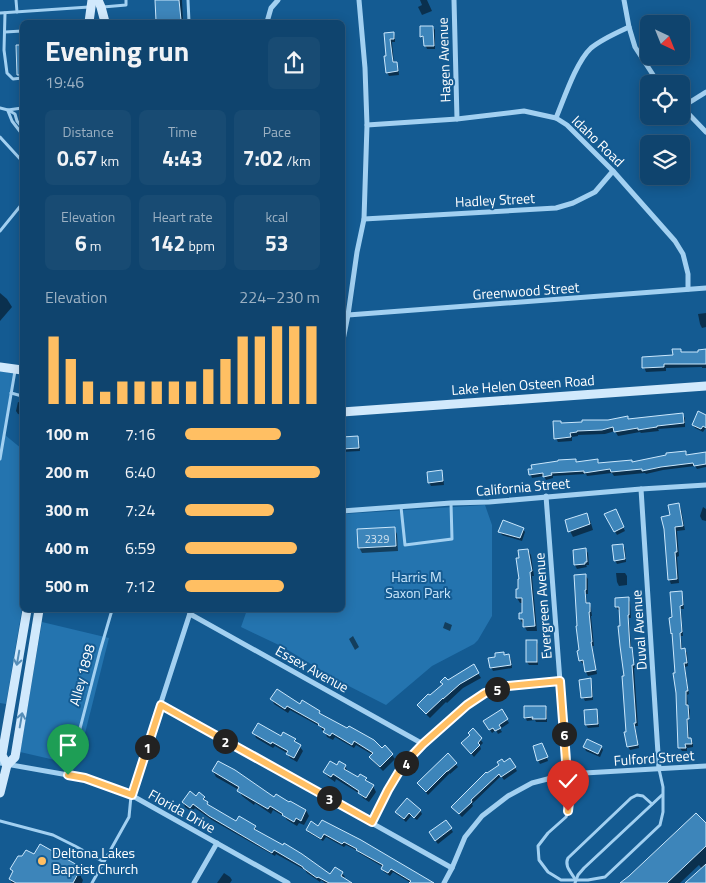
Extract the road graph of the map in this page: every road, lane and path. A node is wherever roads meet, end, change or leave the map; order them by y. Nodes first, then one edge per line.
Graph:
1 (16, 0) edge
2 (126, 0) edge
3 (188, 0) edge
4 (278, 0) edge
5 (359, 0) edge
6 (454, 0) edge
7 (624, 0) edge
8 (100, 3) edge
9 (91, 4) edge
10 (17, 12) junction
11 (0, 13) edge
12 (5, 13) junction
13 (89, 20) edge
14 (104, 20) edge
15 (189, 20) edge
16 (267, 20) edge
17 (629, 27) junction
18 (20, 31) edge
19 (5, 32) junction
20 (653, 75) edge
21 (20, 78) edge
22 (706, 92) edge
23 (690, 102) edge
24 (0, 108) edge
25 (20, 108) edge
26 (8, 110) junction
27 (690, 115) edge
28 (556, 118) junction
29 (457, 119) junction
30 (20, 124) edge
31 (367, 125) junction
32 (20, 131) edge
33 (706, 132) edge
34 (0, 136) edge
35 (20, 159) edge
36 (613, 170) junction
37 (20, 206) edge
38 (364, 219) junction
39 (0, 231) edge
40 (706, 288) edge
41 (688, 289) junction
42 (348, 315) junction
43 (345, 330) edge
44 (0, 367) edge
45 (19, 370) edge
46 (706, 386) edge
47 (11, 393) junction
48 (20, 395) edge
49 (345, 412) edge
50 (0, 459) edge
51 (706, 485) edge
52 (642, 489) junction
53 (546, 496) junction
54 (450, 503) junction
55 (401, 507) junction
56 (345, 511) edge
57 (27, 612) edge
58 (40, 612) edge
59 (111, 612) edge
60 (191, 612) edge
61 (560, 681) junction
62 (161, 705) junction
63 (423, 744) junction
64 (3, 764) edge
65 (706, 766) edge
66 (659, 770) junction
67 (567, 774) junction
68 (68, 775) junction
69 (0, 793) edge
70 (663, 794) junction
71 (132, 795) junction
72 (652, 804) junction
73 (0, 821) edge
74 (372, 822) junction
75 (217, 843) junction
76 (104, 862) junction
77 (452, 868) junction
78 (576, 882) edge
79 (92, 883) edge
80 (194, 883) edge
81 (288, 883) edge
82 (444, 883) edge

1 - 10 lane
2 - 8 lane
3 - 15 lane
4 - 16 street
5 - 31 street
6 - 29 street, Hagen Avenue
7 - 17 street
8 - 9 lane
8 - 14 street
9 - 10 lane
9 - 13 street
10 - 12 lane
11 - 12 lane
12 - 19 lane
17 - 20 street
17 - 28 street
18 - 19 lane
19 - 21 lane
22 - 23 street
24 - 26 lane
25 - 26 lane
26 - 30 lane
26 - 32 lane
27 - 33 street
28 - 29 street, Idaho Road
28 - 36 street, Idaho Road
29 - 31 street, Idaho Road
31 - 38 street
34 - 35 lane
36 - 38 street, Hadley Street
36 - 41 street, Idaho Road
37 - 39 lane
38 - 42 street
40 - 41 street, Greenwood Street
41 - 42 street, Greenwood Street
42 - 43 street
44 - 45 street
45 - 47 lane
46 - 49 street, Lake Helen Osteen Road
47 - 48 lane
47 - 50 lane
51 - 52 street, California Street
52 - 53 street, California Street
52 - 66 street, Duval Avenue
53 - 54 street, California Street
53 - 61 street, Evergreen Avenue
54 - 55 street, California Street
54 - 55 lane
55 - 56 street, California Street
57 -> 64 street
64 -> 58 street
59 - 68 lane, Alley 1898
60 - 62 street
60 - 63 street, Essex Avenue
61 - 63 street
61 - 67 street, Evergreen Avenue
62 - 71 street
62 - 74 street
63 - 74 street
64 - 68 street, Florida Drive
64 - 69 street
65 - 66 street, Fulford Street
66 - 67 street, Fulford Street
66 - 70 lane
67 - 77 street, Fulford Street
67 - 78 lane
68 - 71 street, Florida Drive
70 - 72 lane
70 - 78 lane
71 - 75 street, Florida Drive
71 - 76 lane
72 - 78 lane
72 - 78 lane
73 - 76 lane
74 - 77 street
75 - 80 street
75 - 81 street, Florida Drive
76 - 79 lane
77 - 82 street, Fulford Street

